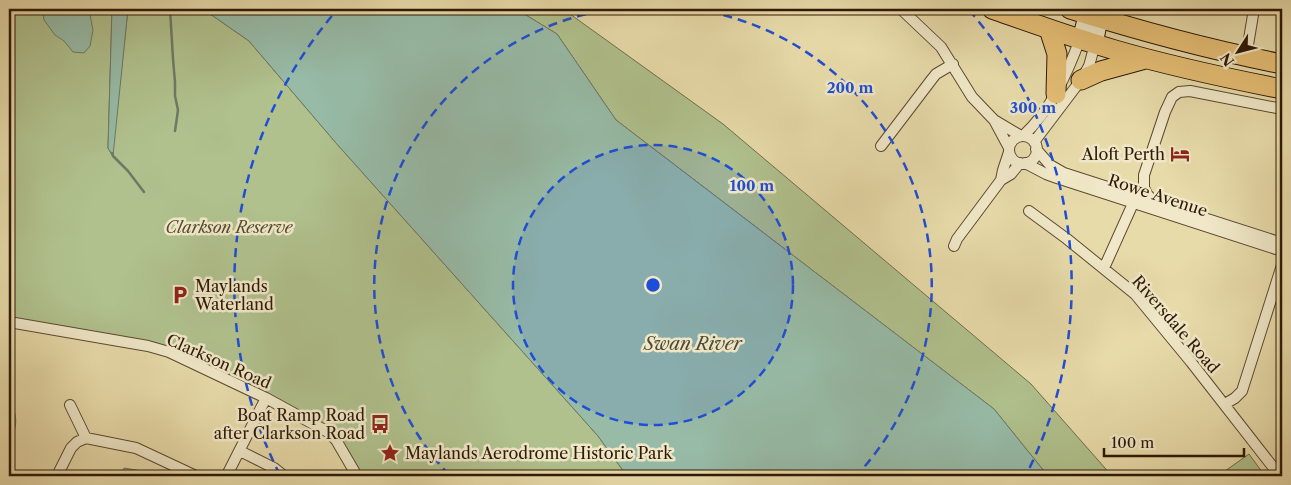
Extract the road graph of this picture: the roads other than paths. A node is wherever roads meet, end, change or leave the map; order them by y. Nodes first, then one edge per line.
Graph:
1 (992, 9) edge
2 (1254, 9) edge
3 (902, 10) edge
4 (1090, 12) edge
5 (1049, 29) junction
6 (1087, 41) junction
7 (1246, 57) junction
8 (1146, 59) junction
9 (953, 64) junction
10 (1282, 64) edge
11 (1081, 80) junction
12 (1282, 89) edge
13 (1056, 94) junction
14 (1282, 109) edge
15 (994, 120) junction
16 (1022, 136) junction
17 (881, 146) dead end
18 (1035, 146) junction
19 (1009, 150) junction
20 (1023, 163) junction
21 (1001, 180) junction
22 (1135, 199) junction
23 (1153, 201) junction
24 (1029, 211) dead end
25 (1282, 243) edge
26 (954, 246) dead end
27 (1282, 251) edge
28 (1282, 265) edge
29 (1104, 268) junction
30 (9, 322) edge
31 (266, 398) junction
32 (1225, 404) junction
33 (70, 405) dead end
34 (86, 438) junction
35 (240, 451) junction
36 (57, 476) edge
37 (196, 476) edge
38 (224, 476) edge
39 (284, 476) edge
40 (357, 476) edge
41 (1280, 476) edge

1 - 5 highway
2 - 7 street
3 - 9 street
4 - 6 street
4 - 7 highway
5 - 6 highway
5 - 13 highway
6 - 8 highway
6 - 11 street
6 - 13 street
7 - 10 highway
8 - 11 highway
8 - 12 highway
9 - 15 street
9 - 17 street
11 - 18 street
13 - 16 street
14 - 23 street
15 - 16 street
15 - 19 street
16 - 18 street
16 - 19 street
18 - 20 street
18 - 22 street, Rowe Avenue
19 - 20 street
19 - 21 street
20 - 21 street
20 - 22 street, Rowe Avenue
21 - 26 street
22 - 23 street, Rowe Avenue
22 - 27 street, Rowe Avenue
22 - 29 street
23 - 25 street, Rowe Avenue
24 - 29 street, Riversdale Road
28 - 32 street
29 - 32 street, Riversdale Road
30 - 31 street, Clarkson Road
31 - 35 street
31 - 40 street, Clarkson Road
32 - 41 street, Riversdale Road
33 - 34 street
34 - 36 street
34 - 37 street
35 - 38 street
35 - 39 street

